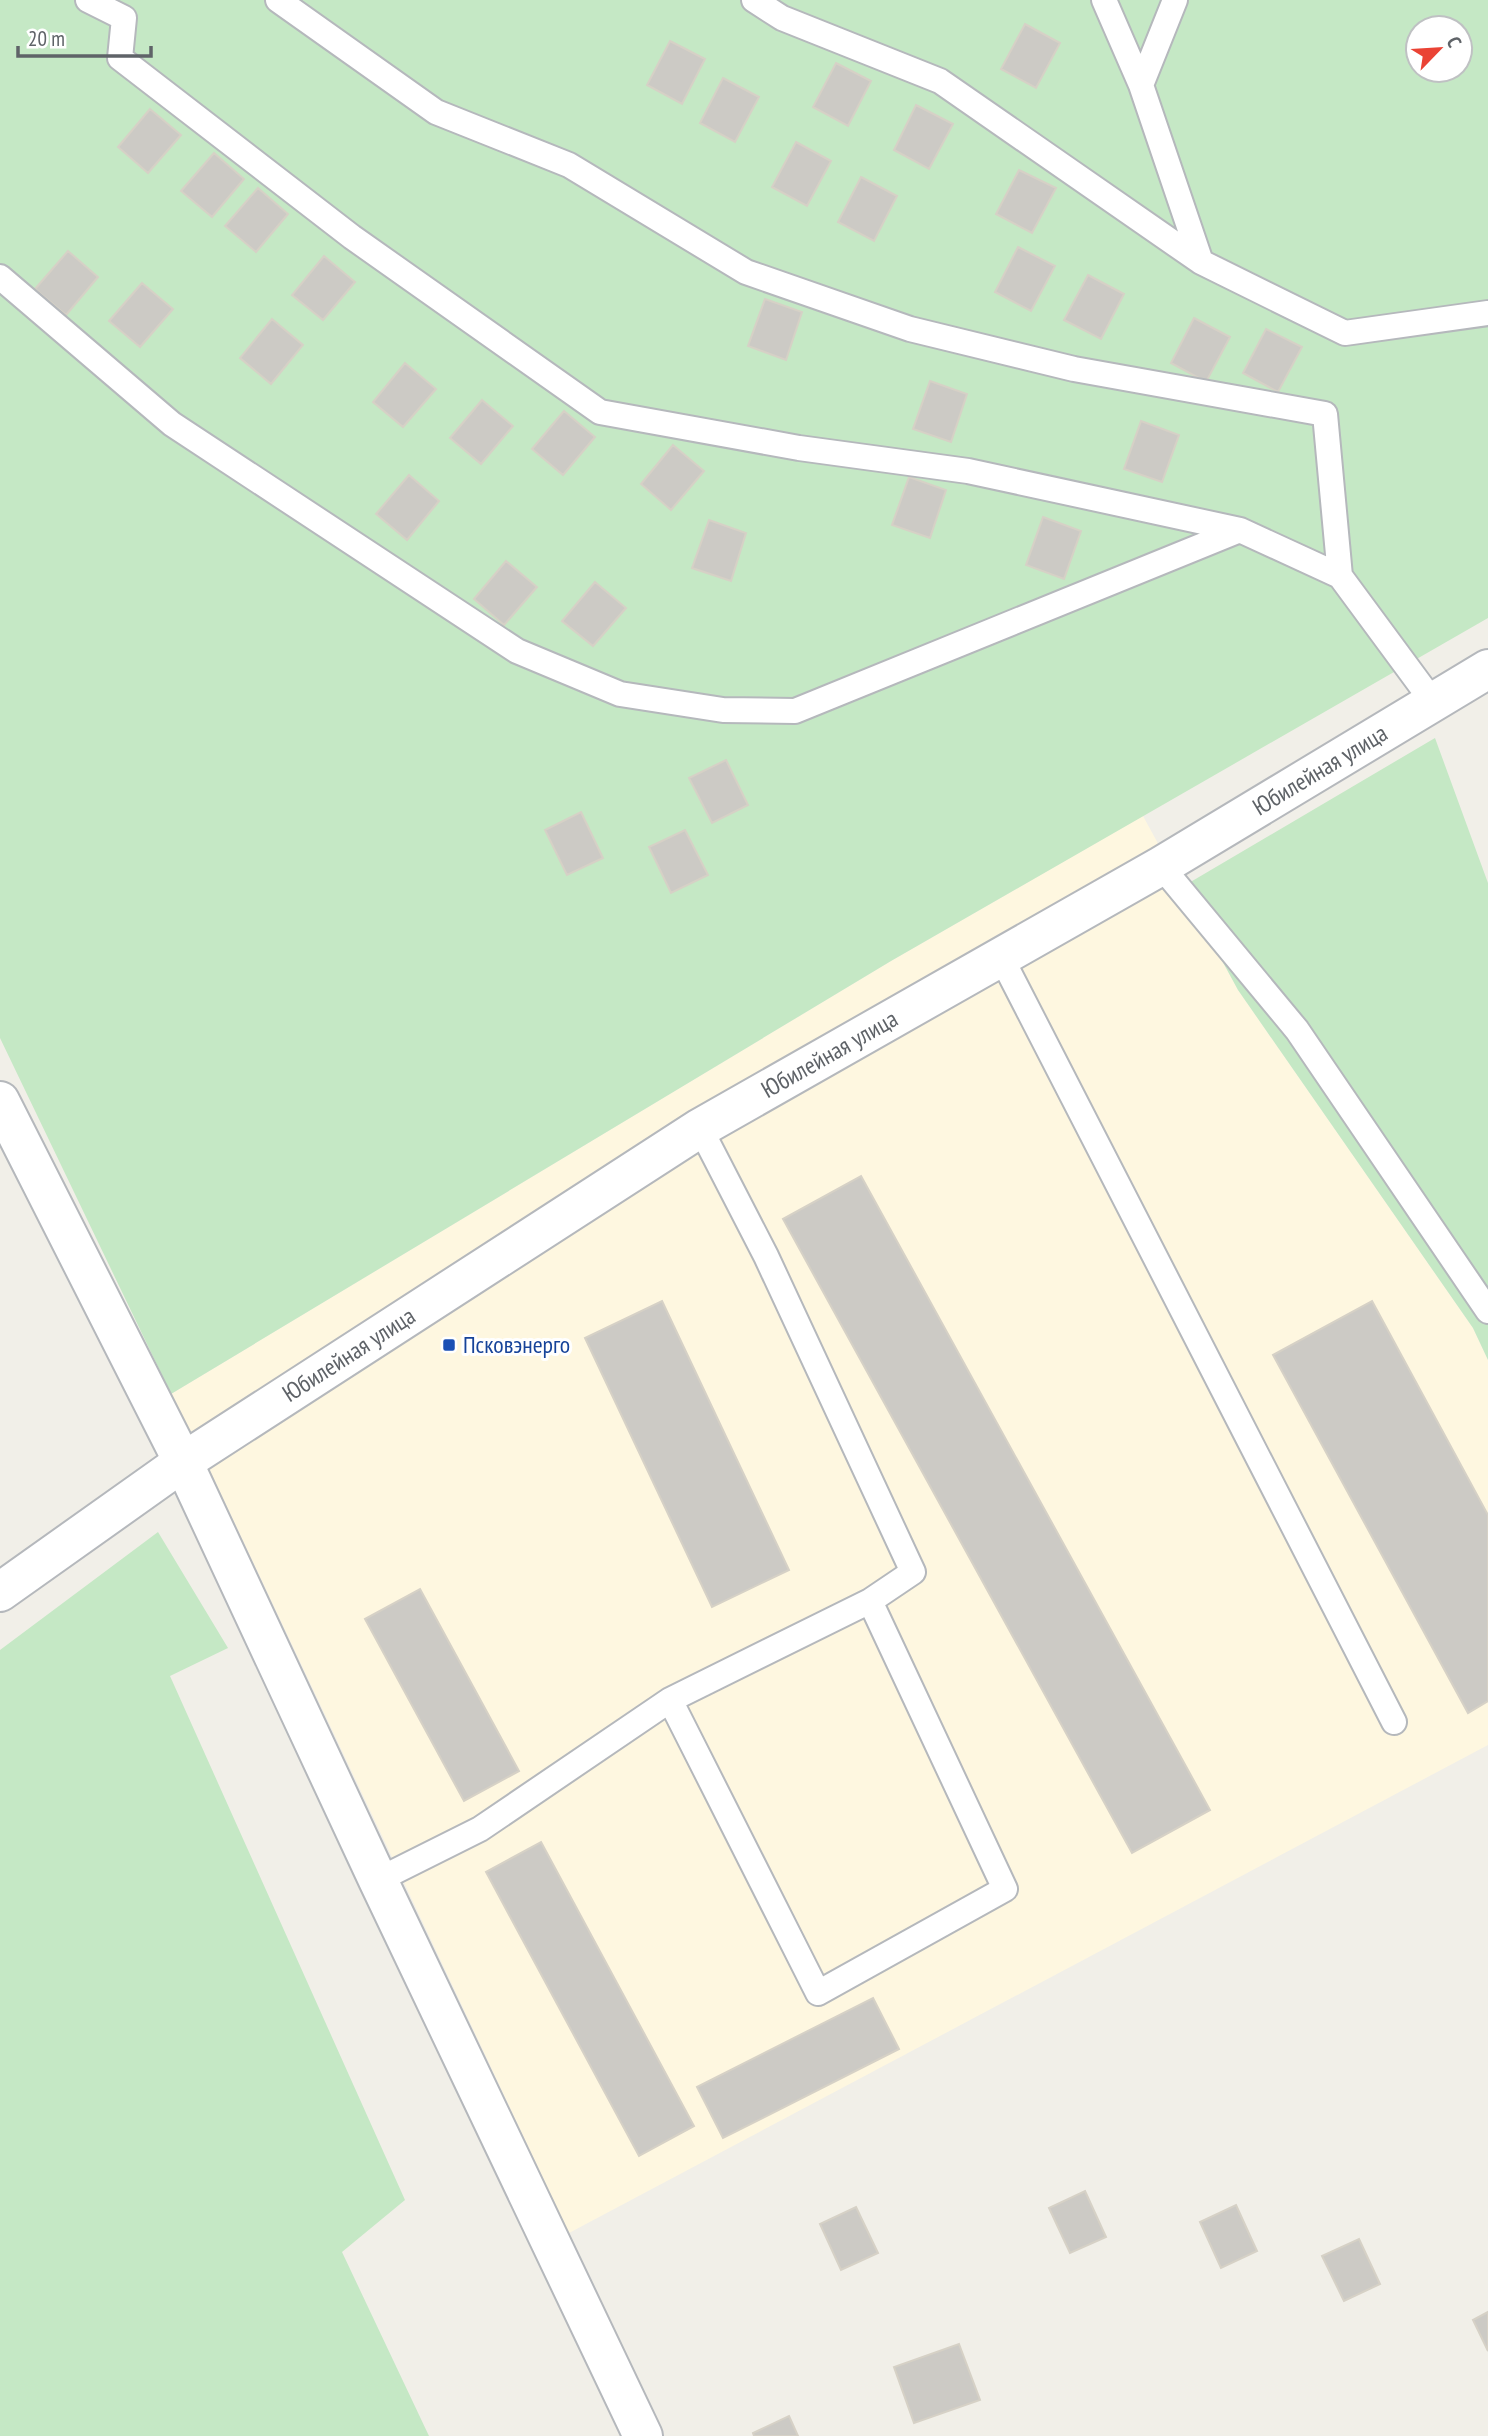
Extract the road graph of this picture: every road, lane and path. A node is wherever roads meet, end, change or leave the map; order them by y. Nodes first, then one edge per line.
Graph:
1 (88, 0) edge
2 (278, 0) edge
3 (754, 0) edge
4 (1104, 0) edge
5 (1175, 0) edge
6 (1141, 85) junction
7 (1202, 262) junction
8 (0, 277) edge
9 (1488, 313) edge
10 (1240, 530) junction
11 (1340, 576) junction
12 (1488, 669) edge
13 (1433, 702) junction
14 (1161, 866) junction
15 (1001, 957) junction
16 (0, 1101) edge
17 (700, 1128) junction
18 (1488, 1312) edge
19 (183, 1462) junction
20 (0, 1592) edge
21 (870, 1601) junction
22 (670, 1700) junction
23 (1394, 1722) dead end
24 (378, 1880) junction
25 (643, 2436) edge

1 - 10 lane
2 - 11 lane
3 - 7 lane
4 - 6 lane
5 - 6 lane
6 - 7 lane
7 - 9 lane
8 - 10 lane
10 - 11 lane
11 - 13 lane
12 - 13 street, Юбилейная улица
13 - 14 street, Юбилейная улица
14 - 15 street, Юбилейная улица
14 - 18 lane
15 - 17 street, Юбилейная улица
15 - 23 lane
16 - 19 street
17 - 19 street, Юбилейная улица
17 - 21 lane
19 - 20 street, Юбилейная улица
19 - 24 street
21 - 22 lane
21 - 22 lane
22 - 24 lane
24 - 25 street

